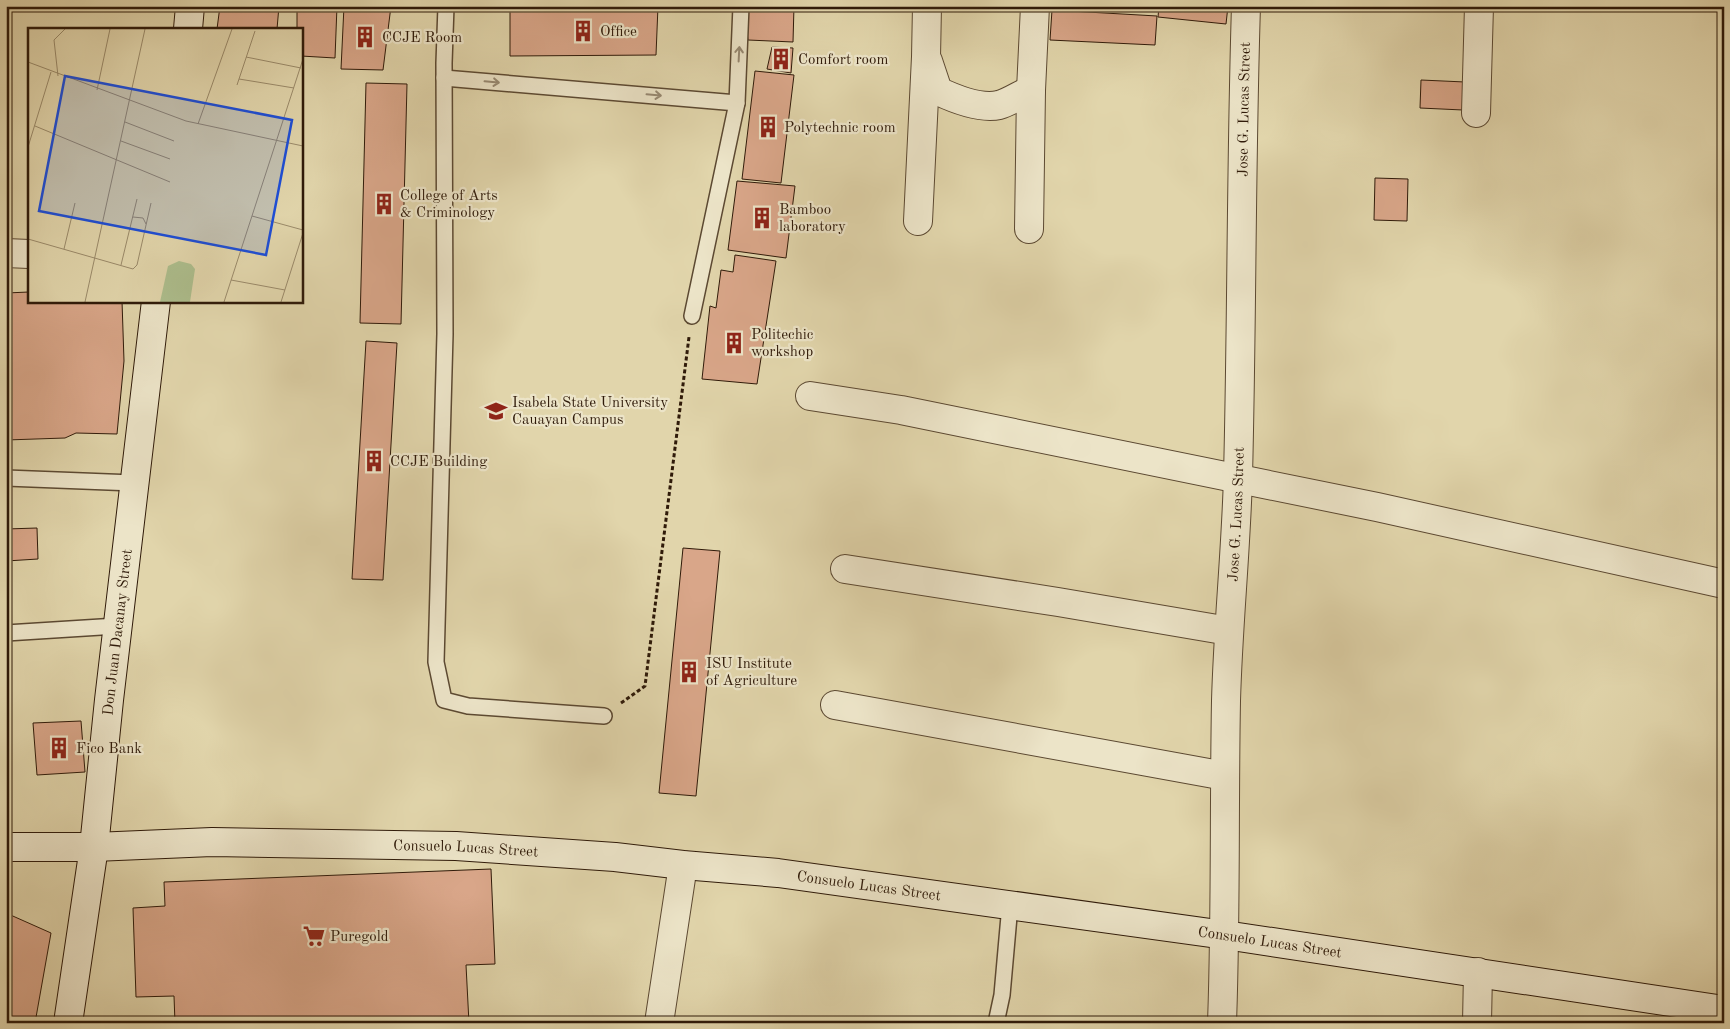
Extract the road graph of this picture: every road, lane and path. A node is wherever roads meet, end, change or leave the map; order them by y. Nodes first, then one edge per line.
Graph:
1 (190, 6) edge
2 (446, 6) edge
3 (741, 6) edge
4 (927, 6) edge
5 (1035, 6) edge
6 (1246, 6) edge
7 (1479, 6) edge
8 (188, 28) edge
9 (926, 57) junction
10 (444, 78) junction
11 (1031, 90) junction
12 (737, 103) junction
13 (1476, 113) dead end
14 (918, 221) dead end
15 (1029, 229) dead end
16 (6, 253) edge
17 (28, 254) edge
18 (156, 302) edge
19 (692, 316) joint
20 (810, 396) dead end
21 (6, 478) edge
22 (1238, 478) junction
23 (134, 483) junction
24 (845, 569) dead end
25 (1724, 584) edge
26 (118, 626) junction
27 (1229, 631) junction
28 (6, 634) edge
29 (836, 705) dead end
30 (604, 716) joint
31 (1225, 776) junction
32 (6, 847) edge
33 (94, 847) junction
34 (683, 865) junction
35 (1010, 905) junction
36 (1225, 936) junction
37 (1478, 972) junction
38 (1724, 1010) edge
39 (68, 1023) edge
40 (659, 1023) edge
41 (996, 1023) edge
42 (1222, 1023) edge
43 (1476, 1023) edge

1 - 8 street
2 - 10 lane
12 -> 3 lane
4 - 9 street
5 - 11 street
6 - 22 street, Jose G. Lucas Street
7 - 13 street
9 - 11 street
9 - 14 street
10 -> 12 lane
10 - 30 lane
11 - 15 street
12 - 19 lane
16 - 17 street
18 - 23 street, Don Juan Dacanay Street
19 - 30 path
20 - 22 street
21 - 23 lane
22 - 25 street
22 - 27 street, Jose G. Lucas Street
23 - 26 street, Don Juan Dacanay Street
24 - 27 street
26 - 28 lane
26 - 33 street, Don Juan Dacanay Street
27 - 31 street, Jose G. Lucas Street
29 - 31 street
31 - 36 street, Jose G. Lucas Street
32 - 33 street, Consuelo Lucas Street
33 - 34 street, Consuelo Lucas Street
33 - 39 street, Don Juan Dacanay Street
34 - 35 street, Consuelo Lucas Street
34 - 40 street
35 - 36 street, Consuelo Lucas Street
35 - 41 lane
36 - 37 street, Consuelo Lucas Street
36 - 42 street, Jose G. Lucas Street
37 - 38 street, Consuelo Lucas Street
37 - 43 street

